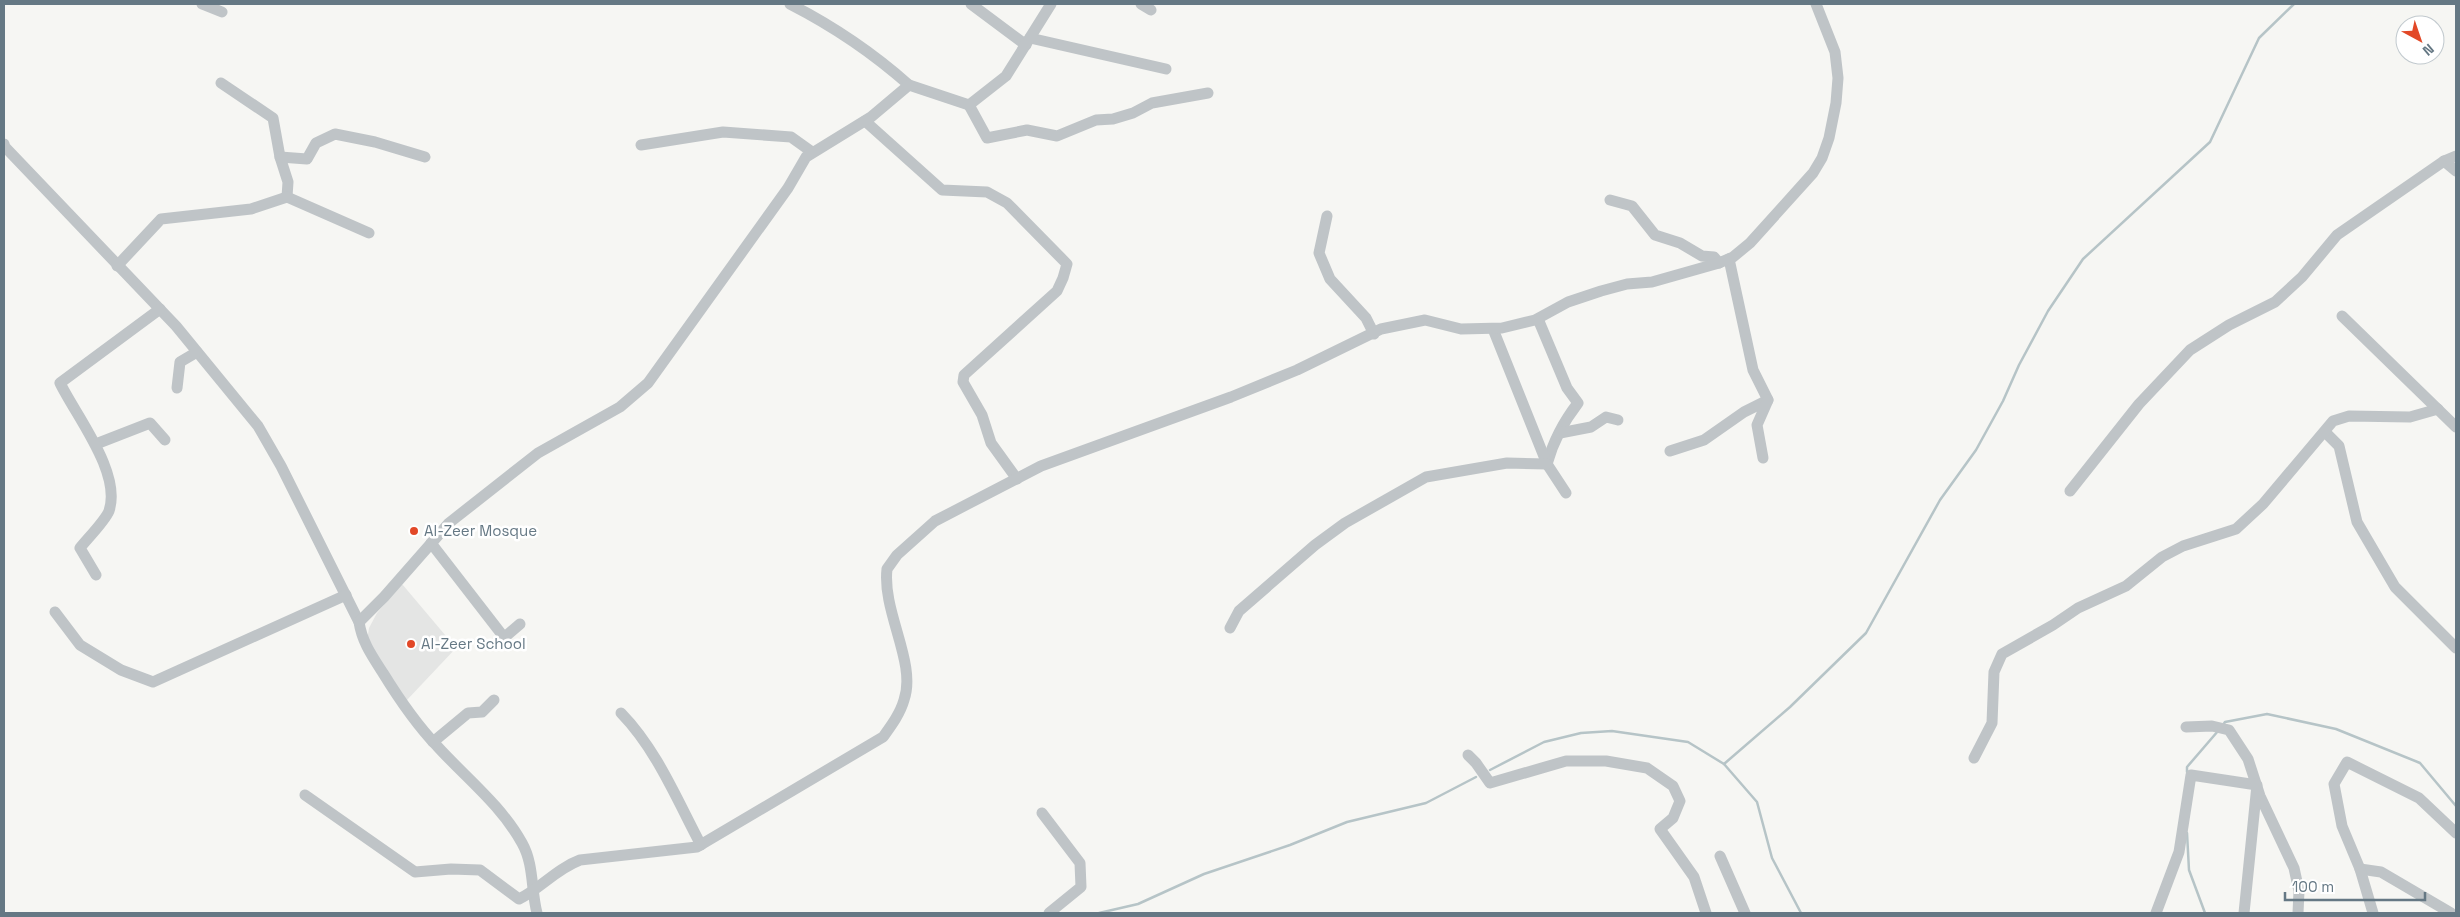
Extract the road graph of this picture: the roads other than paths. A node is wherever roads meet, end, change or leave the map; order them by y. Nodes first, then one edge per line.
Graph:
1 (202, 4) edge
2 (790, 4) edge
3 (970, 4) edge
4 (1051, 4) edge
5 (1141, 4) edge
6 (1816, 4) edge
7 (1152, 10) dead end
8 (222, 12) dead end
9 (1028, 42) junction
10 (1166, 68) dead end
11 (221, 83) dead end
12 (909, 85) junction
13 (1208, 93) dead end
14 (969, 105) junction
15 (865, 121) junction
16 (4, 144) edge
17 (641, 145) dead end
18 (812, 152) junction
19 (2456, 156) edge
20 (280, 157) junction
21 (425, 157) dead end
22 (2444, 161) junction
23 (2456, 171) edge
24 (287, 197) junction
25 (1610, 200) dead end
26 (1327, 216) dead end
27 (369, 233) dead end
28 (1724, 261) junction
29 (117, 266) junction
30 (160, 309) junction
31 (2342, 316) dead end
32 (1538, 319) junction
33 (1493, 329) junction
34 (1373, 333) junction
35 (197, 352) junction
36 (177, 388) dead end
37 (1768, 400) junction
38 (2438, 409) junction
39 (1618, 420) dead end
40 (2456, 427) edge
41 (2325, 432) junction
42 (1560, 433) junction
43 (165, 440) dead end
44 (96, 444) junction
45 (1670, 450) dead end
46 (1763, 458) dead end
47 (1547, 464) junction
48 (1017, 479) junction
49 (2070, 491) dead end
50 (1566, 494) dead end
51 (432, 543) junction
52 (96, 575) dead end
53 (346, 595) junction
54 (55, 612) dead end
55 (359, 622) junction
56 (520, 624) dead end
57 (1230, 628) dead end
58 (2456, 648) edge
59 (494, 700) dead end
60 (621, 713) dead end
61 (2186, 726) dead end
62 (433, 742) junction
63 (1468, 755) dead end
64 (1974, 758) dead end
65 (2257, 785) junction
66 (305, 796) dead end
67 (1042, 813) dead end
68 (2456, 833) edge
69 (701, 845) junction
70 (1720, 856) dead end
71 (2360, 869) junction
72 (533, 892) junction
73 (537, 913) edge
74 (1050, 913) edge
75 (1706, 913) edge
76 (1745, 913) edge
77 (2156, 913) edge
78 (2244, 913) edge
79 (2298, 913) edge
80 (2373, 913) edge
81 (2451, 913) edge

1 - 8 street
2 - 12 street
3 - 9 street
4 - 9 street
5 - 7 street
6 - 28 street
9 - 10 street
9 - 14 street
11 - 20 street
12 - 14 street
12 - 15 street
13 - 14 street
15 - 18 street
15 - 48 street
16 - 29 street
17 - 18 street
18 - 51 street
19 - 22 street
20 - 21 street
20 - 24 street
22 - 23 street
22 - 49 street
24 - 27 street
24 - 29 street
25 - 28 street
26 - 34 street
28 - 32 street
28 - 37 street
29 - 30 street
30 - 35 street
30 - 44 street
31 - 38 street
32 - 33 street
32 - 42 street
33 - 34 street
33 - 47 street
34 - 48 street
35 - 36 street
35 - 53 street
37 - 45 street
37 - 46 street
38 - 40 street
38 - 41 street
39 - 42 street
41 - 58 street
41 - 64 street
42 - 47 street
43 - 44 street
44 - 52 street
47 - 50 street
47 - 57 street
48 - 69 street
51 - 55 street
51 - 56 street
53 - 54 street
53 - 55 street
55 - 62 street
59 - 62 street
60 - 69 street
61 - 65 street
62 - 72 street
63 - 75 street
65 - 77 street
65 - 78 street
65 - 79 street
66 - 72 street
67 - 74 street
68 - 71 street
69 - 72 street
70 - 76 street
71 - 80 street
71 - 81 street
72 - 73 street

